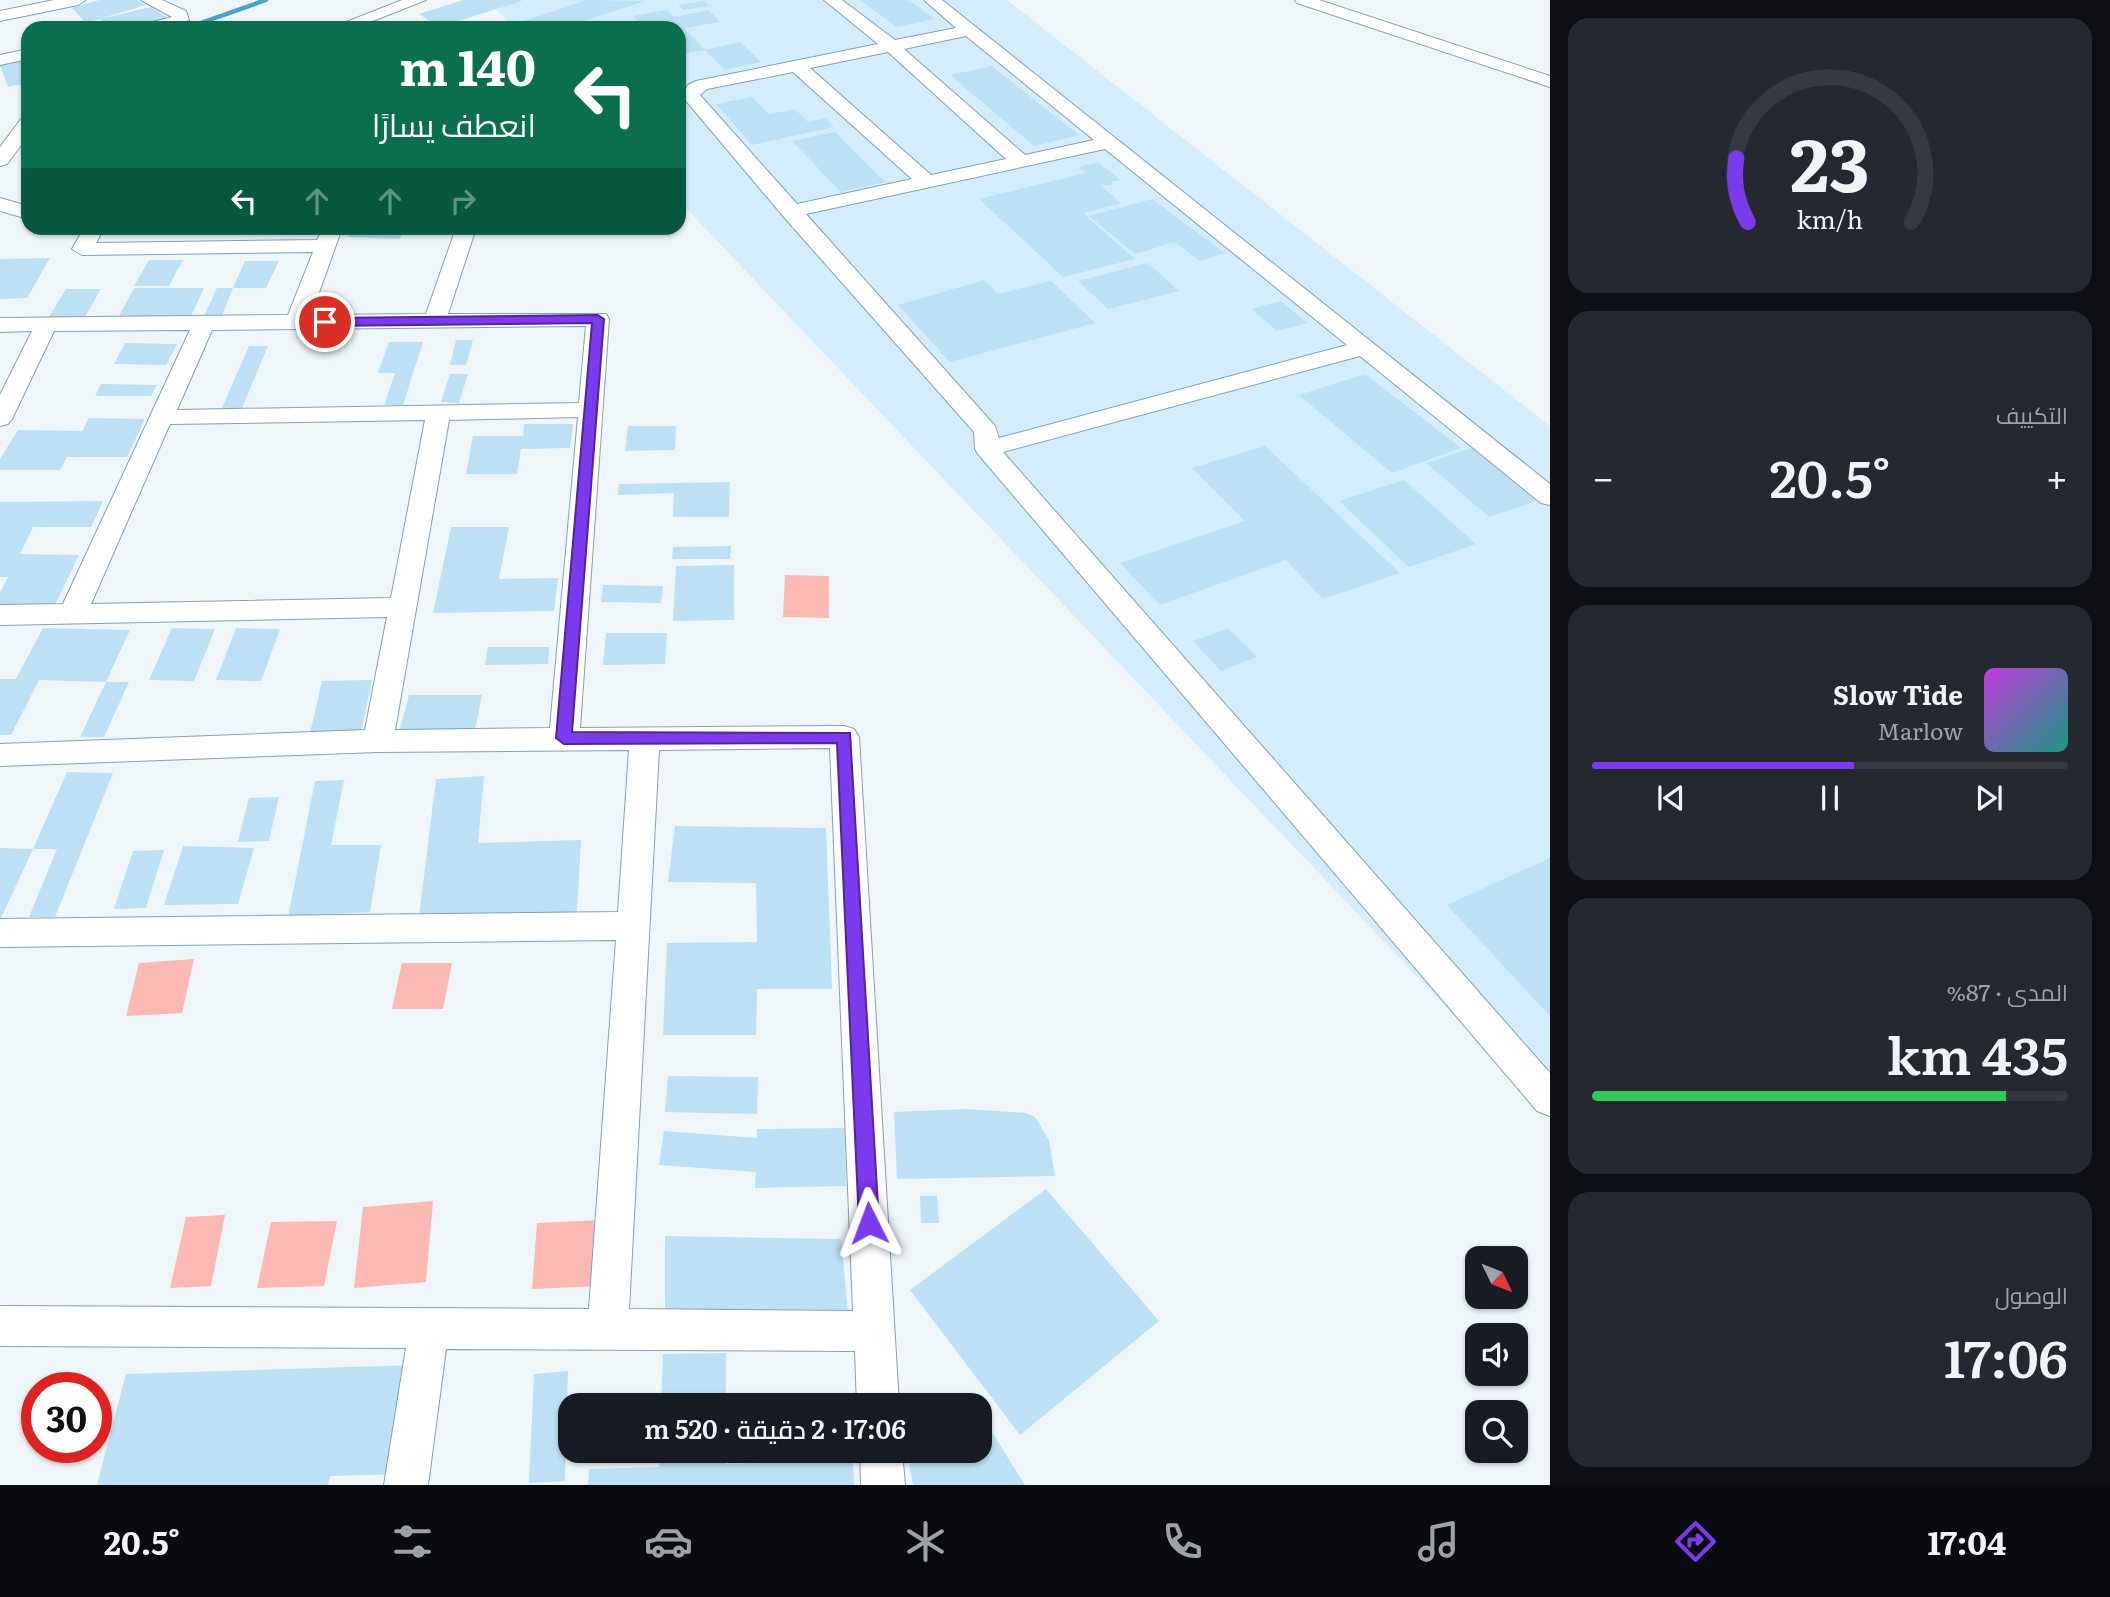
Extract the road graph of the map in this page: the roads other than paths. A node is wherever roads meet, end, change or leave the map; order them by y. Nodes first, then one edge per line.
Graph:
1 (10, 0) edge
2 (78, 0) edge
3 (149, 0) edge
4 (418, 0) edge
5 (832, 0) edge
6 (933, 0) edge
7 (1303, 0) edge
8 (1373, 6) dead end
9 (34, 9) junction
10 (0, 16) edge
11 (1354, 17) junction
12 (179, 21) edge
13 (359, 21) edge
14 (971, 30) junction
15 (891, 46) junction
16 (21, 56) edge
17 (0, 60) edge
18 (797, 66) junction
19 (1550, 82) edge
20 (686, 87) edge
21 (686, 88) edge
22 (21, 124) edge
23 (0, 128) edge
24 (21, 132) edge
25 (1110, 142) junction
26 (0, 160) edge
27 (1020, 161) junction
28 (927, 182) junction
29 (0, 204) edge
30 (21, 211) edge
31 (790, 212) junction
32 (90, 235) edge
33 (464, 235) edge
34 (329, 237) edge
35 (435, 321) junction
36 (297, 322) junction
37 (204, 323) junction
38 (0, 325) edge
39 (47, 325) junction
40 (1364, 348) junction
41 (591, 410) junction
42 (438, 412) junction
43 (1, 416) edge
44 (162, 417) junction
45 (987, 449) junction
46 (1550, 497) edge
47 (401, 607) junction
48 (73, 613) junction
49 (0, 615) edge
50 (645, 737) junction
51 (564, 738) junction
52 (378, 741) junction
53 (0, 755) edge
54 (633, 926) junction
55 (0, 933) edge
56 (1550, 1099) edge
57 (429, 1328) junction
58 (1, 1329) edge
59 (608, 1329) junction
60 (874, 1331) junction
61 (877, 1393) edge
62 (882, 1463) edge
63 (406, 1485) edge
64 (883, 1485) edge

1 - 9 street
2 - 9 street
3 - 12 street
4 - 13 street
5 - 15 street
6 - 14 street
7 - 11 street
8 - 11 street
9 - 10 street
11 - 19 street
14 - 15 street
14 - 25 street
15 - 18 street
15 - 27 street
16 - 17 street
18 - 20 street
18 - 28 street
21 - 31 street
22 - 23 street
24 - 26 street
25 - 27 street
25 - 40 street
27 - 28 street
28 - 31 street
29 - 30 street
31 - 45 street
32 - 34 street
33 - 35 street
34 - 36 street
35 - 36 street
35 - 41 street
36 - 37 street
37 - 39 street
37 - 44 street
38 - 39 street
39 - 43 street
40 - 45 street
40 - 46 street
41 - 42 street
41 - 51 street
42 - 44 street
42 - 47 street
44 - 48 street
45 - 56 street
47 - 48 street
47 - 52 street
48 - 49 street
50 - 51 street
50 - 54 street
50 - 60 street
51 - 52 street
52 - 53 street
54 - 55 street
54 - 59 street
57 - 58 street
57 - 59 street
57 - 63 street
59 - 60 street
60 - 61 street
62 - 64 street

